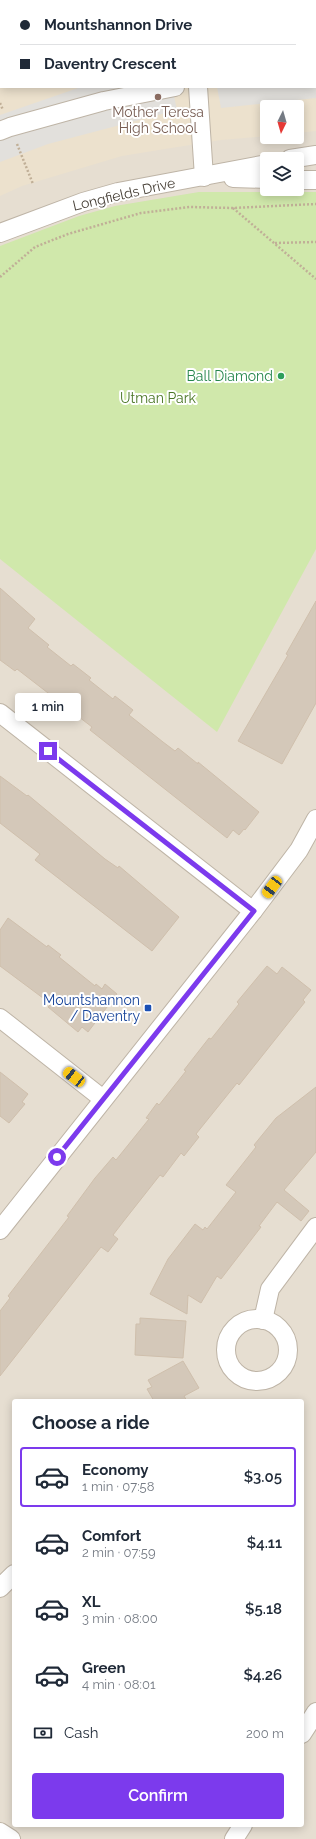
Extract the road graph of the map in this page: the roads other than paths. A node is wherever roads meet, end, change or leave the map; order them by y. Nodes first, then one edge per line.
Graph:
1 (170, 88) edge
2 (198, 88) edge
3 (0, 131) edge
4 (316, 155) edge
5 (304, 157) edge
6 (260, 165) edge
7 (204, 177) junction
8 (260, 179) edge
9 (304, 180) edge
10 (316, 180) edge
11 (0, 233) edge
12 (0, 714) edge
13 (316, 819) edge
14 (254, 911) junction
15 (0, 1018) edge
16 (103, 1099) junction
17 (316, 1227) edge
18 (0, 1230) edge
19 (263, 1320) dead end
20 (12, 1576) edge
21 (0, 1588) edge
22 (316, 1712) edge
23 (304, 1731) edge
24 (243, 1827) edge
25 (0, 1832) edge
26 (10, 1839) edge
27 (234, 1839) edge

1 - 3 street
2 - 7 street
4 - 5 street
6 - 7 street, Longfields Drive
7 - 8 street, Longfields Drive
7 - 11 street, Longfields Drive
9 - 10 street
12 - 14 street
13 - 14 street
14 - 16 street
15 - 16 street
16 - 18 street
17 - 19 street
20 - 21 street
22 - 23 street
24 - 27 street
25 - 26 street

